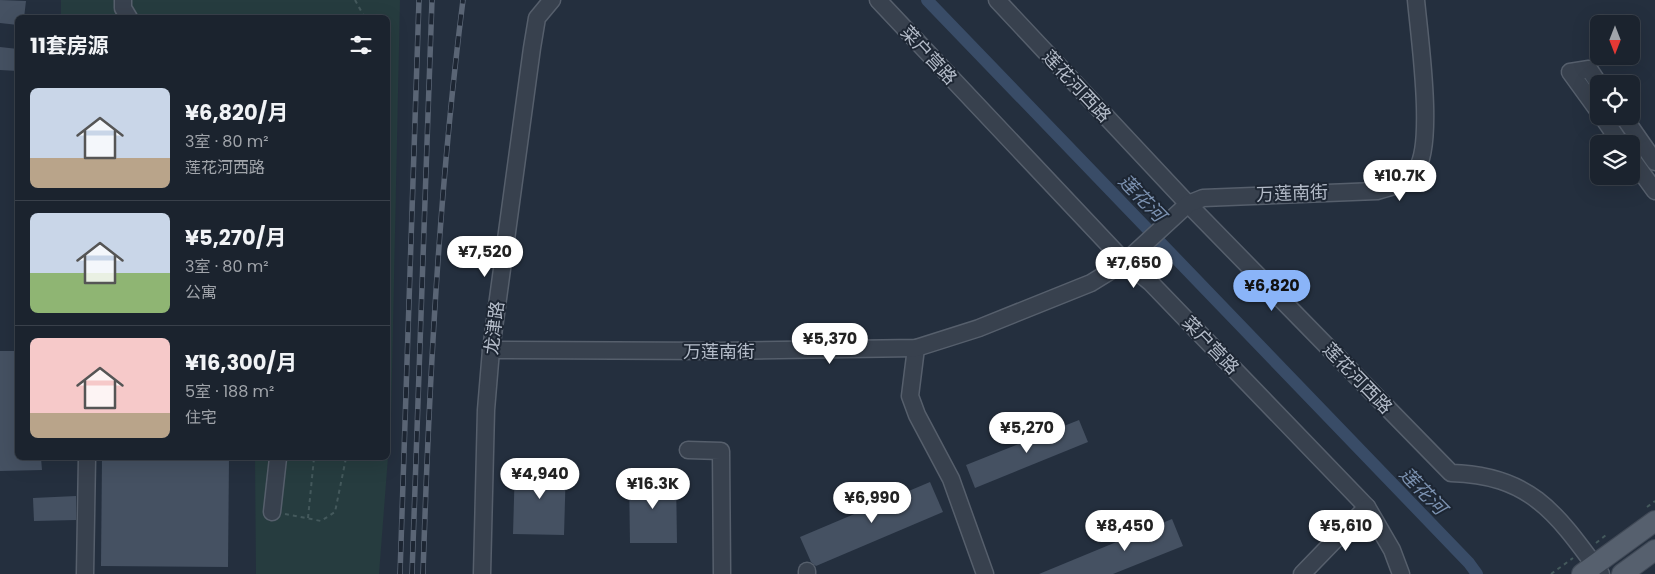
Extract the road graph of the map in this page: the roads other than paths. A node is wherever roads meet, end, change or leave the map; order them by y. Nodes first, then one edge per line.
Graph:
1 (123, 0) edge
2 (552, 0) edge
3 (878, 0) edge
4 (997, 0) edge
5 (1416, 0) edge
6 (128, 15) edge
7 (1594, 75) edge
8 (1590, 100) edge
9 (1629, 125) edge
10 (1655, 162) edge
11 (1640, 170) edge
12 (1655, 191) edge
13 (1188, 204) junction
14 (1129, 257) junction
15 (916, 348) junction
16 (491, 350) junction
17 (688, 450) dead end
18 (87, 460) edge
19 (278, 460) edge
20 (1367, 507) junction
21 (272, 512) road end
22 (1647, 516) edge
23 (1655, 550) edge
24 (1590, 566) edge
25 (85, 574) edge
26 (482, 574) edge
27 (722, 574) edge
28 (985, 574) edge
29 (1302, 574) edge
30 (1401, 574) edge
31 (1622, 574) edge

1 - 6 street
2 - 16 street, 龙津路
3 - 14 street, 菜户营路
4 - 13 street, 莲花河西路
5 - 13 street, 万莲南街
7 - 8 street
9 - 10 street
11 - 12 street
13 - 14 street, 万莲南街
13 - 24 street, 莲花河西路
14 - 15 street, 万莲南街
14 - 20 street, 菜户营路
15 - 16 street, 万莲南街
15 - 28 street
16 - 26 street, 龙津路
17 - 27 street
18 - 25 street
19 - 21 street
20 - 29 street
20 - 30 street, 菜户营路
22 - 24 main road
23 - 31 main road

